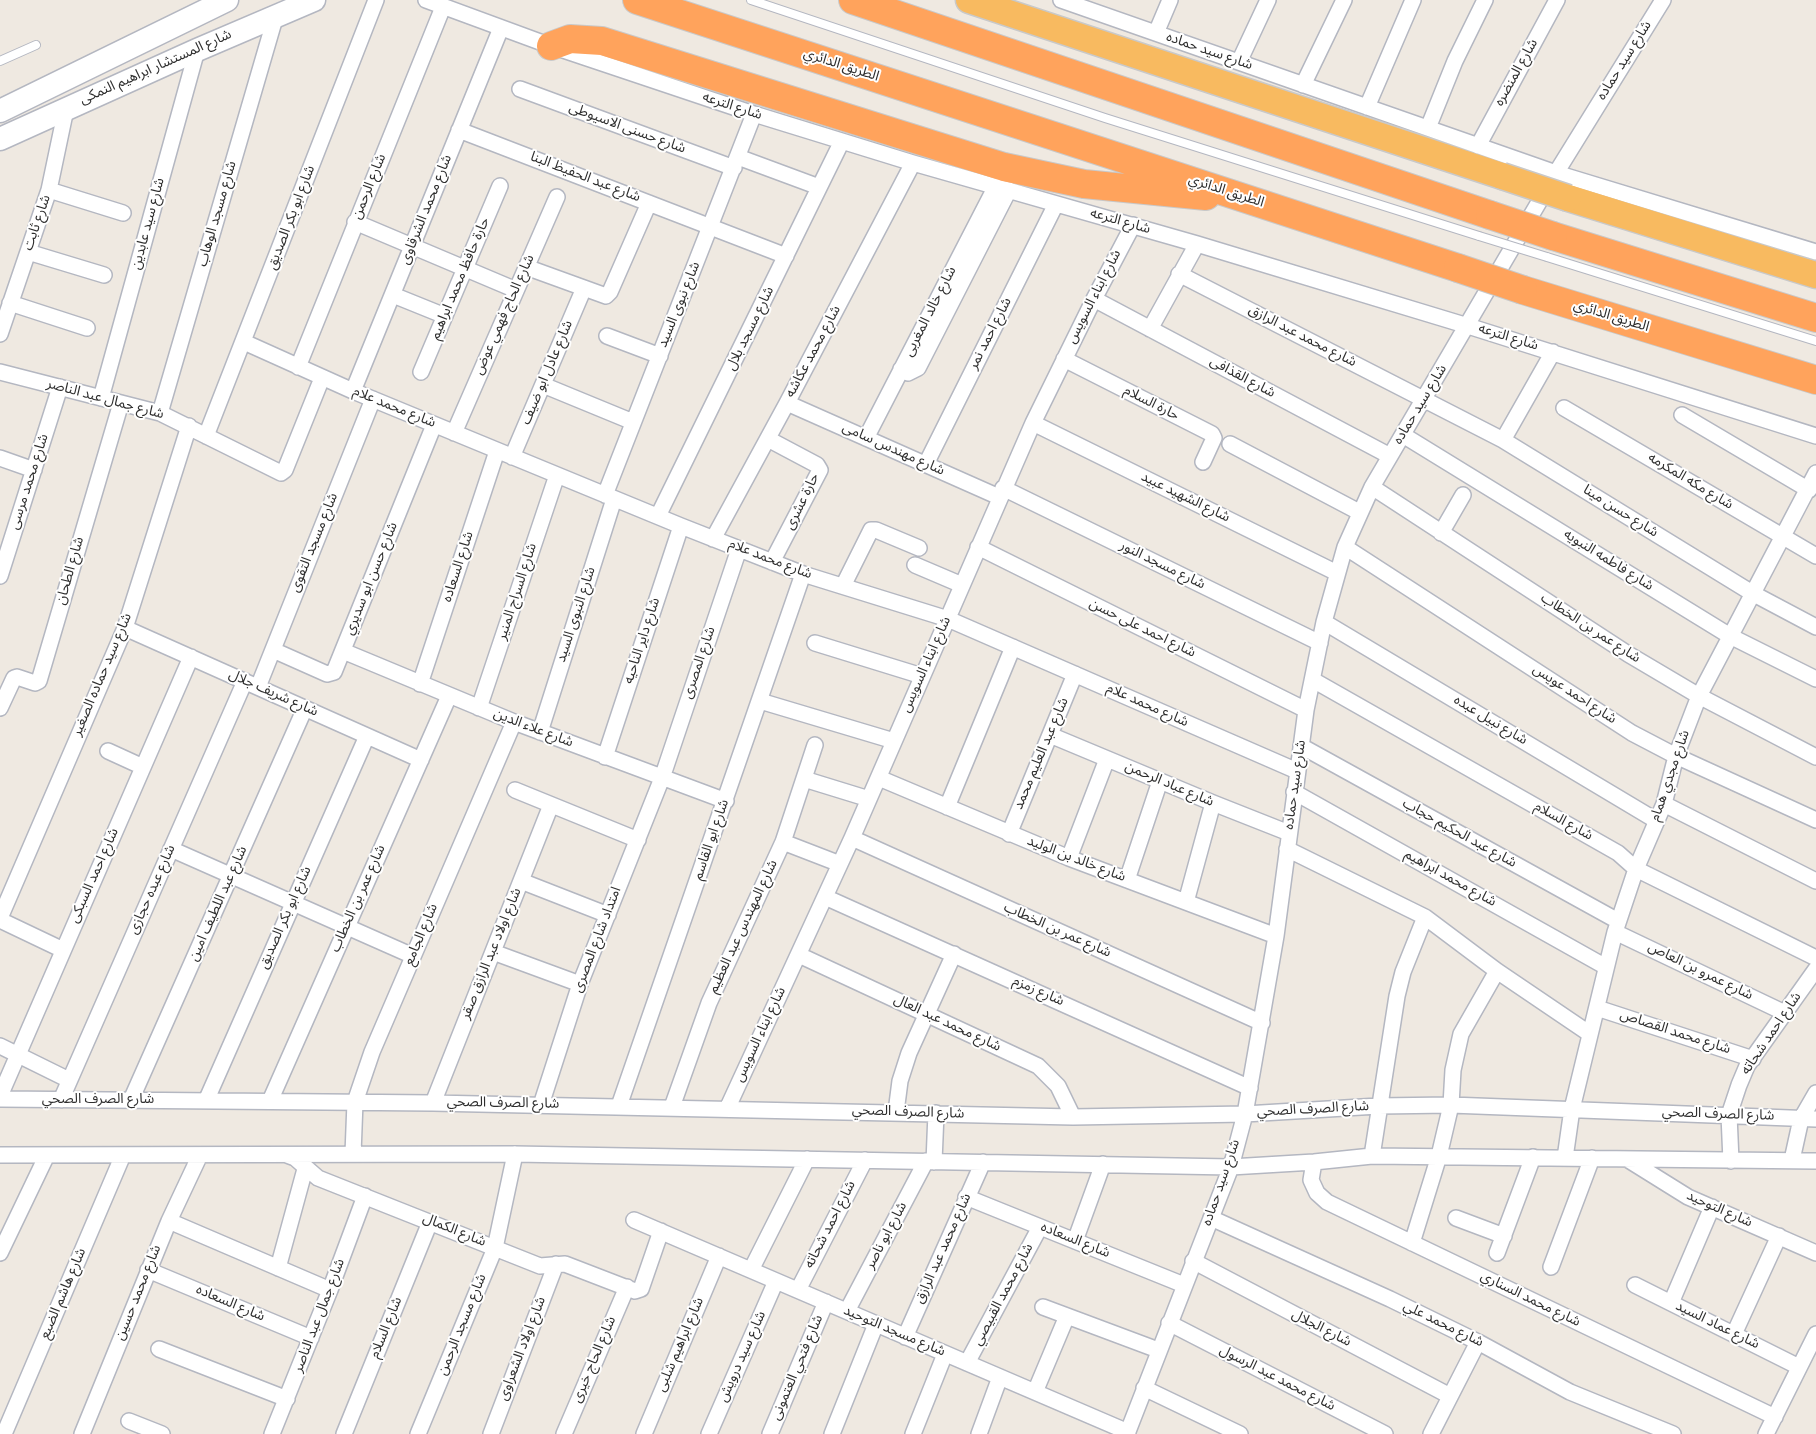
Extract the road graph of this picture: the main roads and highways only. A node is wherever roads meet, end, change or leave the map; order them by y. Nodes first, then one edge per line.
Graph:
1 (227, 0) edge
2 (314, 0) edge
3 (637, 0) edge
4 (854, 0) edge
5 (969, 0) edge
6 (551, 46) road end
7 (56, 86) junction
8 (66, 109) junction
9 (0, 111) edge
10 (0, 140) edge
11 (1245, 198) junction
12 (1816, 275) edge
13 (1816, 318) edge
14 (1816, 380) edge

1 - 7 main road, شارع المستشار ابراهيم النمكى
2 - 8 main road, شارع المستشار ابراهيم النمكى
3 - 11 highway, الطريق الدائري
4 - 13 highway, bridge
5 - 12 highway, bridge
6 - 11 highway
7 - 8 main road
7 - 9 main road, شارع المستشار ابراهيم النمكى
8 - 10 main road, شارع المستشار ابراهيم النمكى
11 - 14 highway, الطريق الدائري, bridge

